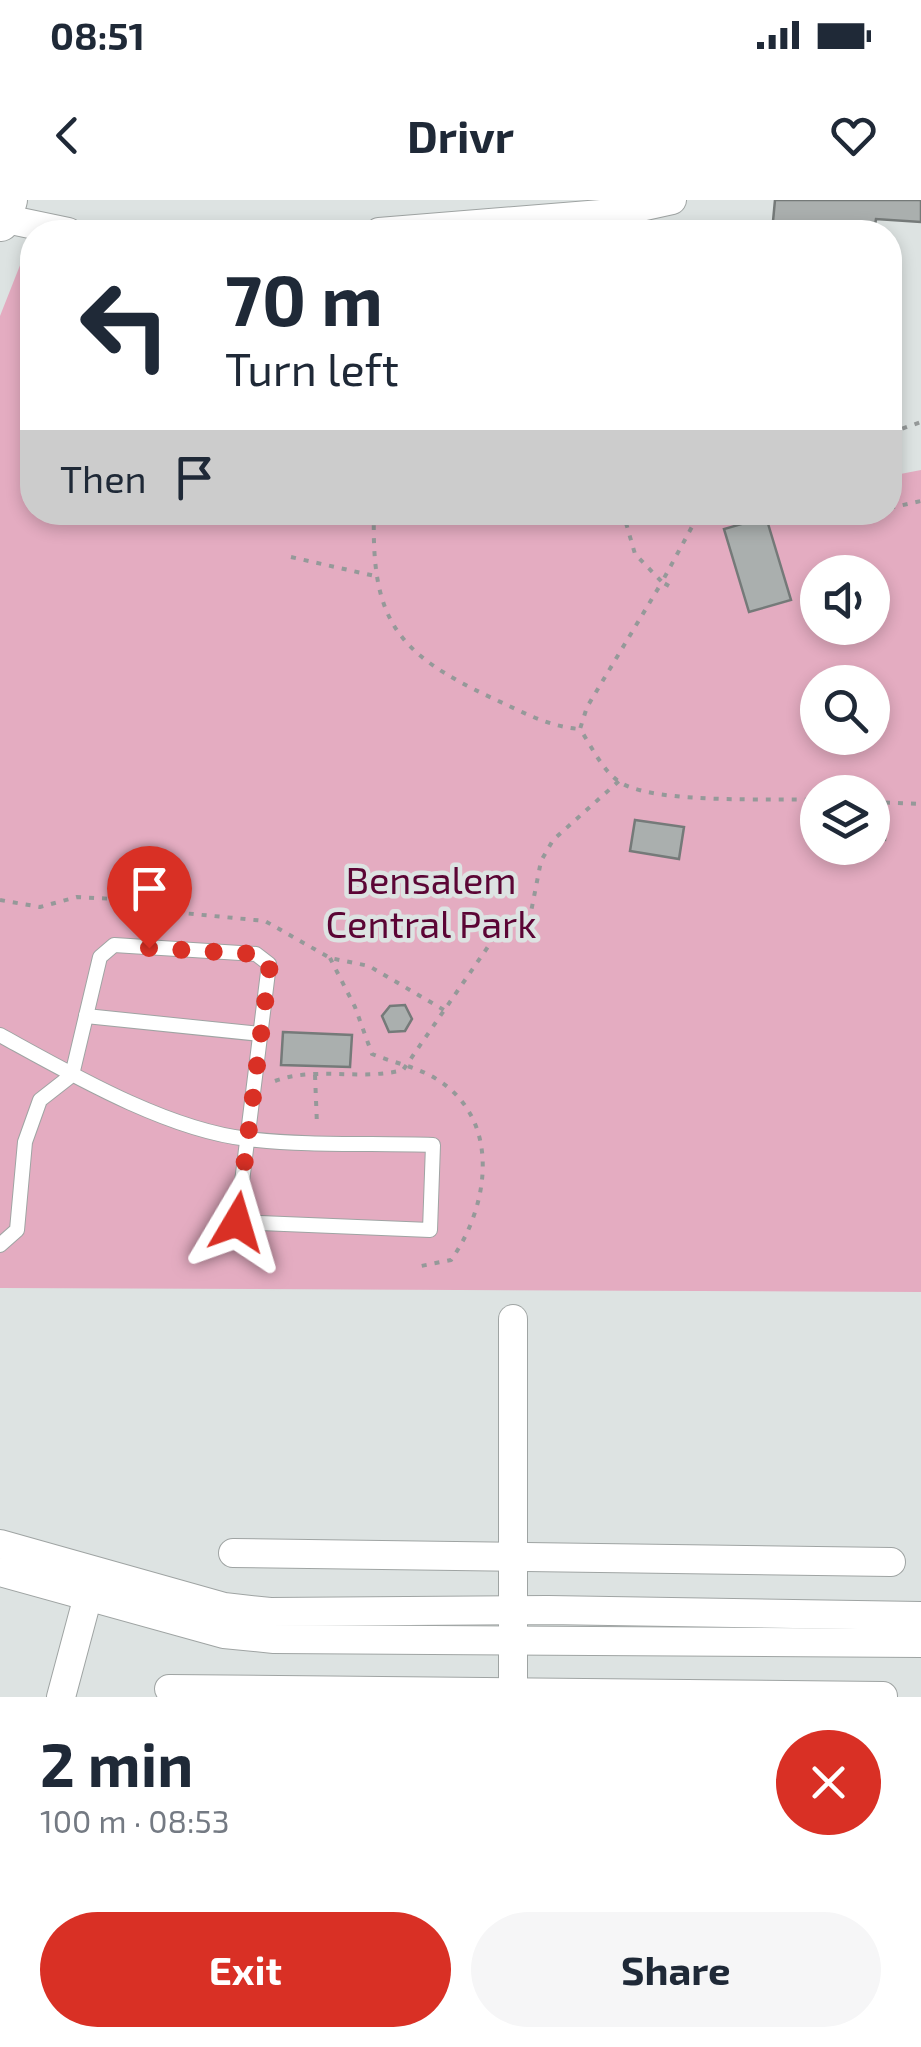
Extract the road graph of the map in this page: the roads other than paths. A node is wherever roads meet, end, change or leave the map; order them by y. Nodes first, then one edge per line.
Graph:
1 (7, 200) edge
2 (672, 200) edge
3 (0, 220) edge
4 (590, 220) edge
5 (86, 1016) junction
6 (260, 1034) junction
7 (0, 1035) edge
8 (72, 1075) junction
9 (247, 1140) junction
10 (0, 1245) edge
11 (513, 1319) dead end
12 (0, 1544) edge
13 (233, 1554) dead end
14 (515, 1554) junction
15 (891, 1562) dead end
16 (94, 1570) junction
17 (0, 1572) edge
18 (88, 1598) junction
19 (512, 1610) junction
20 (921, 1616) edge
21 (513, 1643) junction
22 (921, 1643) edge
23 (168, 1689) dead end
24 (513, 1695) edge
25 (884, 1696) edge
26 (61, 1697) edge

1 - 3 main road
2 - 4 street
5 - 6 lane
5 - 6 lane
5 - 8 lane
6 - 9 lane
7 - 8 lane
8 - 9 lane
8 - 10 lane
9 - 9 lane
11 - 14 street
12 - 16 street
13 - 14 street
14 - 15 street
14 - 19 street
16 - 18 street
16 - 19 street
17 - 18 street
18 - 21 street
18 - 26 street
19 - 20 street
19 - 21 street
21 - 22 street
21 - 24 street
23 - 24 street
24 - 25 street

